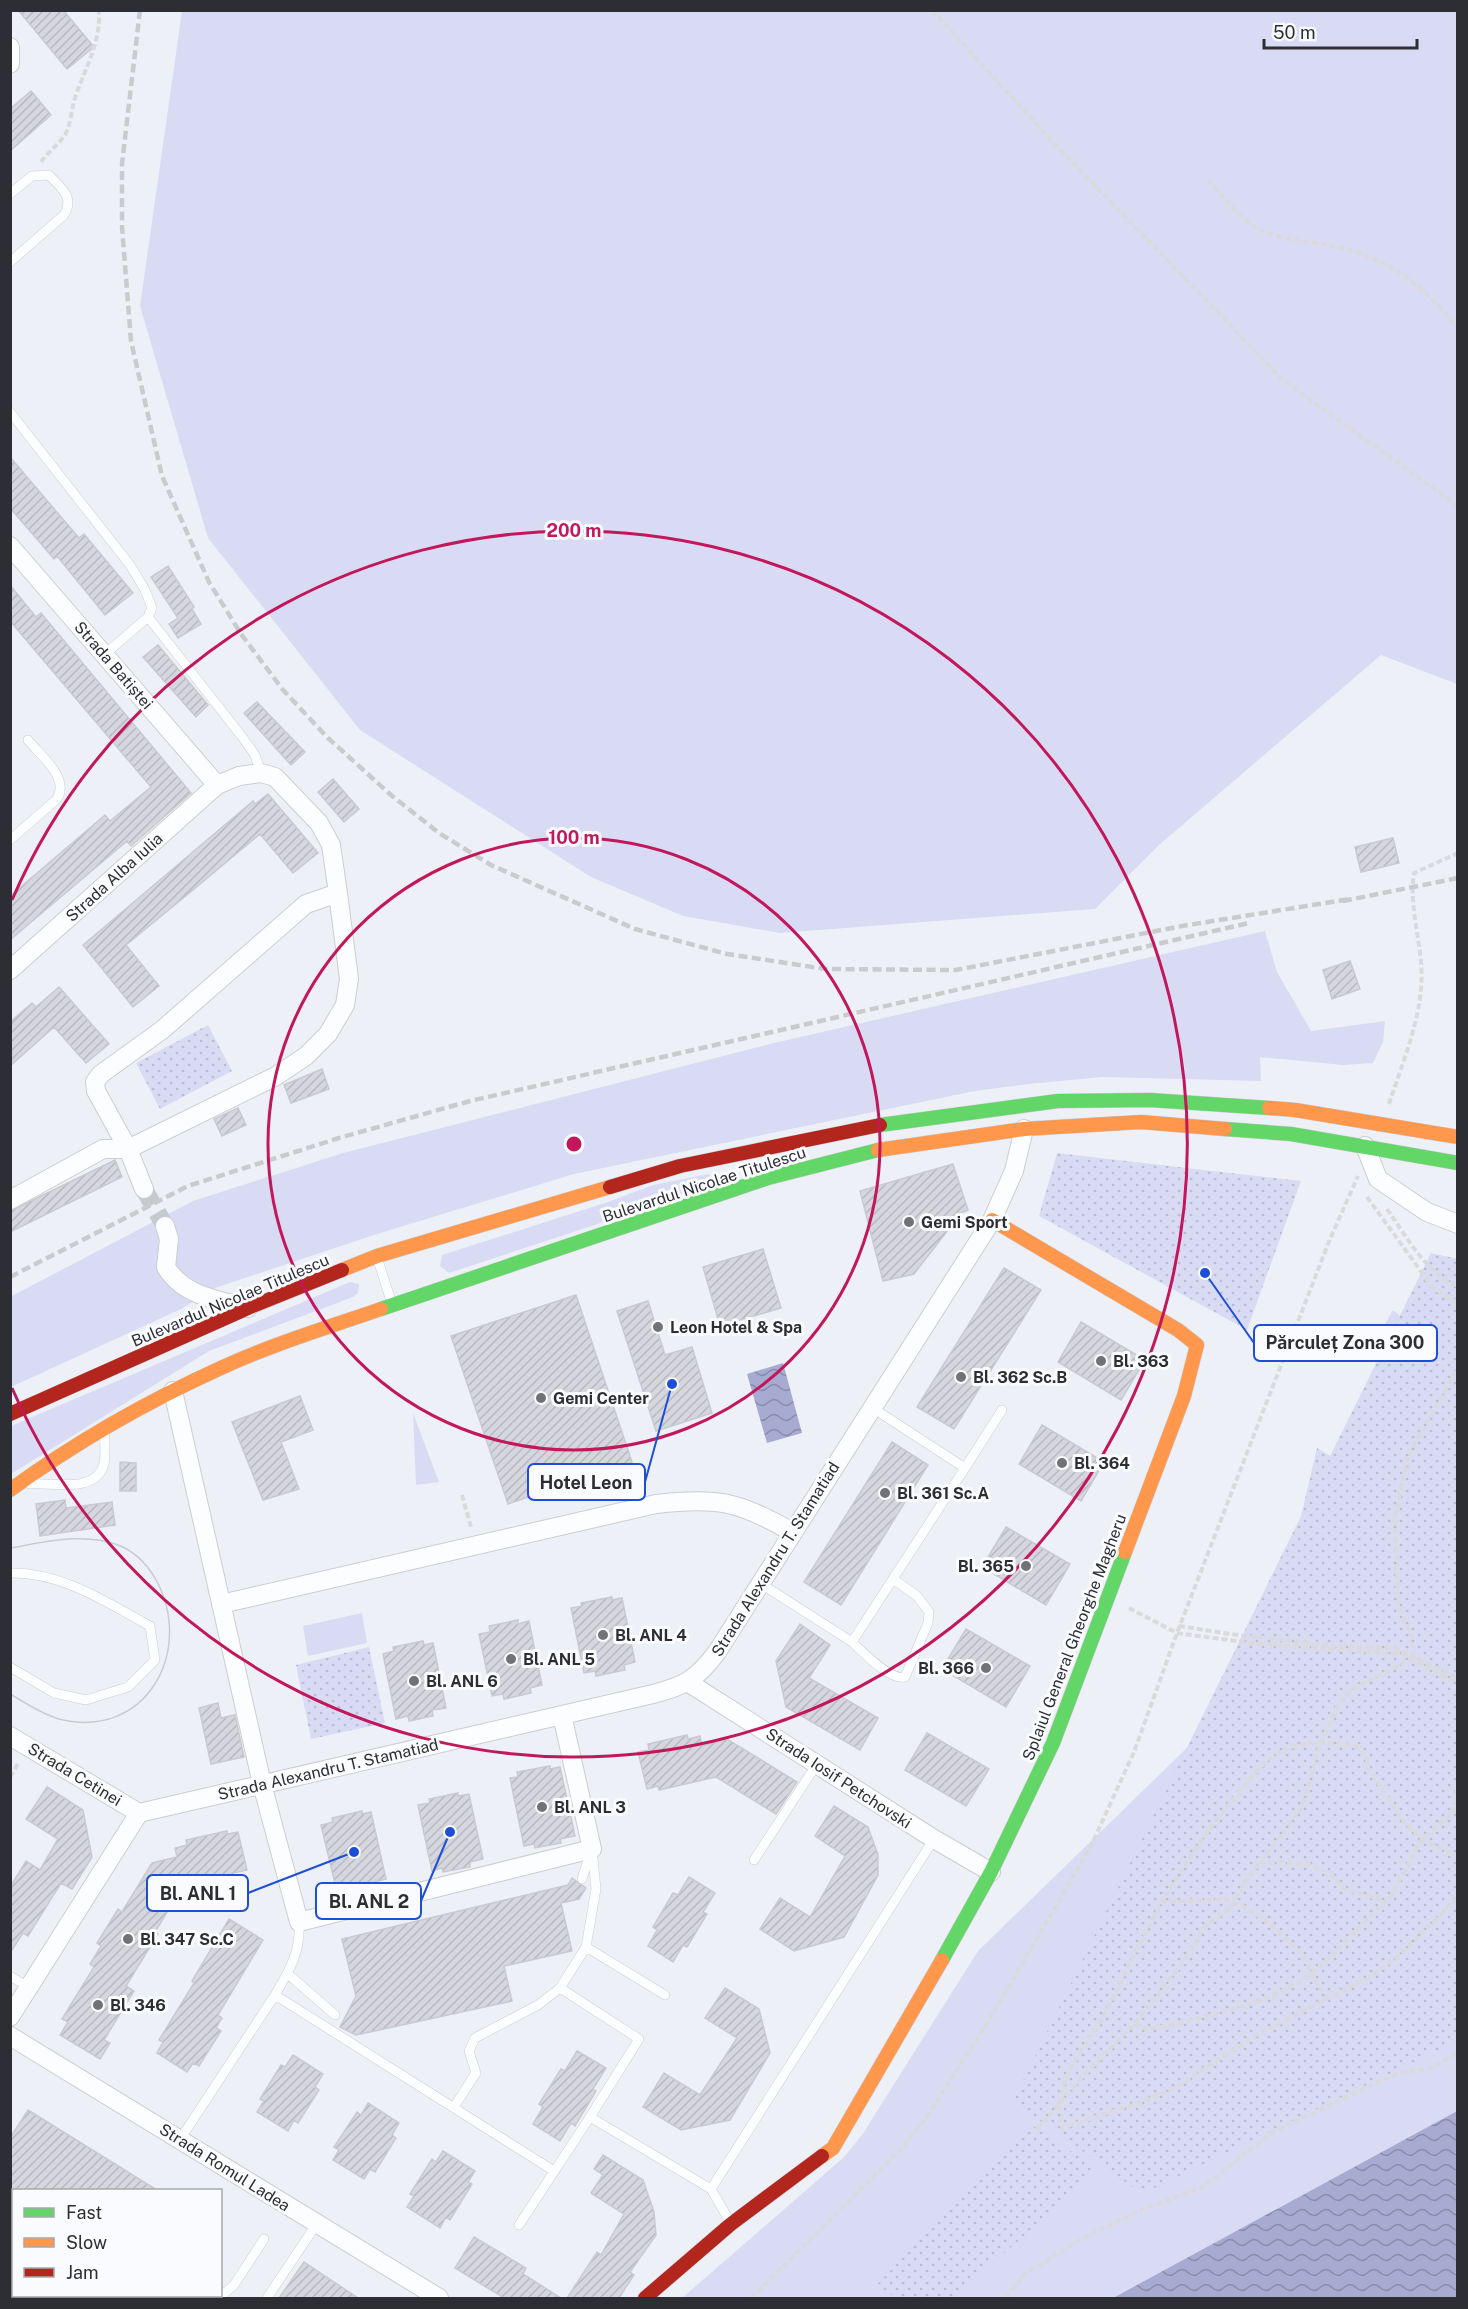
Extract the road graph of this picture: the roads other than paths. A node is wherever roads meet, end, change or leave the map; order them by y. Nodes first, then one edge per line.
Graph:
1 (10, 194) edge
2 (10, 262) edge
3 (10, 412) edge
4 (14, 557) edge
5 (148, 617) junction
6 (105, 654) junction
7 (28, 740) dead end
8 (261, 773) junction
9 (217, 785) junction
10 (10, 840) edge
11 (338, 893) junction
12 (10, 970) edge
13 (1024, 1129) junction
14 (1458, 1137) edge
15 (1365, 1146) junction
16 (128, 1149) junction
17 (1458, 1163) edge
18 (144, 1189) tunnel mouth
19 (10, 1200) edge
20 (992, 1220) junction
21 (1458, 1224) edge
22 (165, 1226) tunnel mouth
23 (377, 1256) junction
24 (393, 1306) junction
25 (248, 1308) junction
26 (172, 1391) junction
27 (871, 1407) junction
28 (1002, 1410) dead end
29 (10, 1414) edge
30 (105, 1428) junction
31 (965, 1468) junction
32 (13, 1487) edge
33 (792, 1532) junction
34 (10, 1573) edge
35 (893, 1579) junction
36 (760, 1583) junction
37 (221, 1604) junction
38 (852, 1642) junction
39 (10, 1667) edge
40 (689, 1683) junction
41 (562, 1715) junction
42 (10, 1736) edge
43 (817, 1764) junction
44 (262, 1784) junction
45 (139, 1812) junction
46 (934, 1839) junction
47 (592, 1849) junction
48 (754, 1860) dead end
49 (991, 1872) junction
50 (582, 1879) dead end
51 (299, 1922) junction
52 (586, 1947) junction
53 (288, 1974) junction
54 (10, 1976) edge
55 (30, 1988) junction
56 (560, 1988) junction
57 (274, 1995) junction
58 (665, 1995) dead end
59 (335, 2015) dead end
60 (10, 2017) edge
61 (10, 2036) edge
62 (454, 2107) junction
63 (590, 2117) junction
64 (181, 2138) junction
65 (554, 2171) junction
66 (711, 2189) junction
67 (731, 2224) junction
68 (316, 2225) junction
69 (519, 2225) dead end
70 (264, 2239) dead end
71 (222, 2295) edge
72 (267, 2298) edge
73 (439, 2298) edge
74 (645, 2298) edge

1 - 2 lane
3 - 5 lane
4 - 6 street, Strada Batiștei
5 - 6 lane
5 - 8 lane
6 - 9 street, Strada Batiștei
7 - 10 lane
8 - 9 street
8 - 11 street
9 - 12 street, Strada Alba Iulia
11 - 16 street
11 - 16 street
13 - 15 main road, Bulevardul Nicolae Titulescu
13 - 20 street, Strada Alexandru T. Stamatiad
13 - 24 main road, Bulevardul Nicolae Titulescu
14 - 23 main road, Bulevardul Nicolae Titulescu
15 - 17 main road, Bulevardul Nicolae Titulescu
15 - 21 street
16 - 18 street
16 - 19 street
20 - 27 street, Strada Alexandru T. Stamatiad
20 - 49 main road, Splaiul General Gheorghe Magheru
22 - 25 street
23 - 24 lane
23 - 25 main road, Bulevardul Nicolae Titulescu
24 - 26 main road, Bulevardul Nicolae Titulescu
25 - 29 main road, Bulevardul Nicolae Titulescu
26 - 30 main road, Bulevardul Nicolae Titulescu
26 - 37 street
27 - 31 lane
27 - 33 street, Strada Alexandru T. Stamatiad
28 - 31 lane
30 - 32 main road, Bulevardul Nicolae Titulescu
30 - 32 lane
31 - 35 lane
33 - 36 street, Strada Alexandru T. Stamatiad
33 - 37 street
34 - 39 lane
35 - 38 lane
35 - 38 lane
36 - 38 lane
36 - 40 street, Strada Alexandru T. Stamatiad
37 - 44 street
40 - 41 street, Strada Alexandru T. Stamatiad
40 - 43 street, Strada Iosif Petchovski
41 - 44 street, Strada Alexandru T. Stamatiad
41 - 47 street
42 - 45 street, Strada Cetinei
43 - 46 street, Strada Iosif Petchovski
43 - 48 lane
44 - 45 street, Strada Alexandru T. Stamatiad
44 - 51 street
45 - 55 street
46 - 49 street, Strada Iosif Petchovski
46 - 66 lane
47 - 50 lane
47 - 51 street
47 - 52 lane
49 - 67 main road, Splaiul General Gheorghe Magheru
51 - 53 lane
52 - 56 lane
52 - 58 lane
53 - 57 lane
53 - 59 lane
54 - 55 lane
55 - 60 street
56 - 62 lane
56 - 63 lane
57 - 62 lane
57 - 64 lane
61 - 64 street, Strada Romul Ladea
62 - 65 lane
63 - 65 lane
63 - 66 lane
64 - 68 street, Strada Romul Ladea
65 - 69 lane
66 - 67 lane
67 - 74 main road, Splaiul General Gheorghe Magheru
68 - 72 lane
68 - 73 street, Strada Romul Ladea
70 - 71 lane

